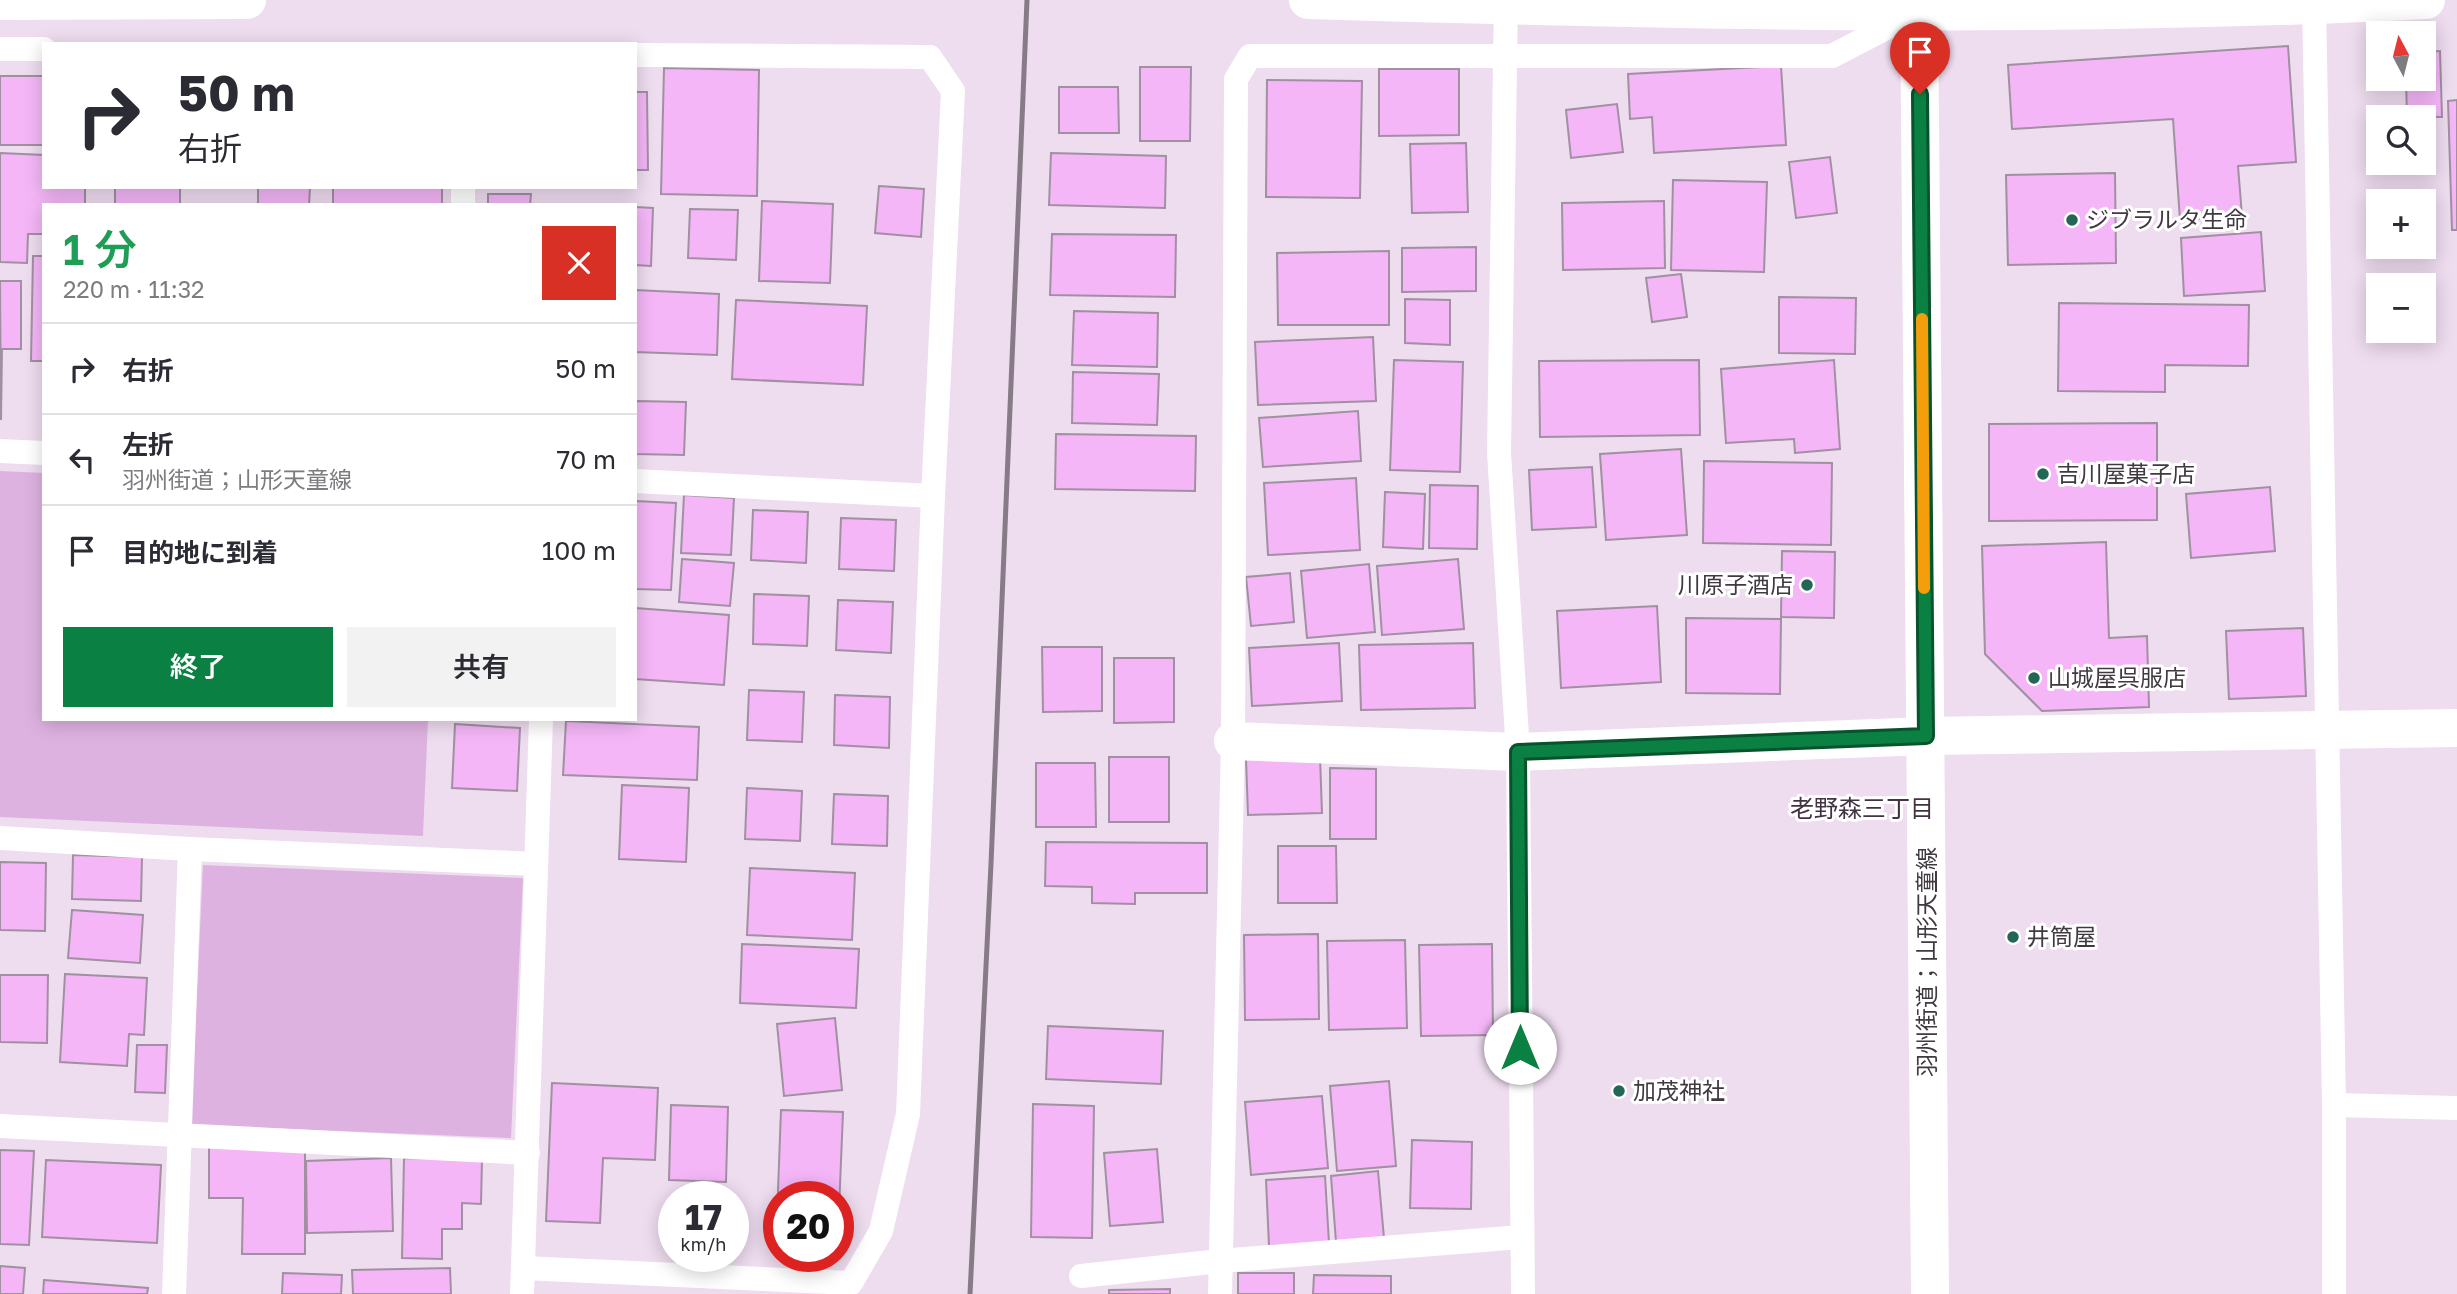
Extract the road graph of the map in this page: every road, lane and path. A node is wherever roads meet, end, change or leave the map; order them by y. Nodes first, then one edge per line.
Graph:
1 (247, 0) edge
2 (1308, 0) edge
3 (2427, 0) edge
4 (0, 1) edge
5 (1515, 3) edge
6 (2314, 3) edge
7 (1911, 4) edge
8 (0, 48) edge
9 (42, 49) edge
10 (637, 55) edge
11 (1504, 58) junction
12 (0, 451) edge
13 (42, 453) edge
14 (637, 481) edge
15 (933, 496) junction
16 (541, 721) edge
17 (2457, 729) edge
18 (2326, 732) junction
19 (1926, 736) junction
20 (1233, 741) junction
21 (1518, 752) junction
22 (0, 838) edge
23 (190, 849) junction
24 (536, 864) junction
25 (2334, 1105) junction
26 (2457, 1108) edge
27 (0, 1126) edge
28 (179, 1136) junction
29 (528, 1153) junction
30 (1521, 1237) junction
31 (1220, 1261) junction
32 (523, 1268) junction
33 (1081, 1276) dead end
34 (851, 1289) edge
35 (174, 1294) edge
36 (522, 1294) edge
37 (1220, 1294) edge
38 (1523, 1294) edge
39 (1930, 1294) edge
40 (2334, 1294) edge

1 - 4 main road
2 - 5 main road
3 - 6 main road
5 - 7 main road
5 - 11 lane
6 - 7 main road
6 - 18 lane
7 - 11 lane
7 - 19 main road, 羽州街道；山形天童線
8 - 9 lane
10 - 15 lane
11 - 20 lane
11 - 21 lane
12 - 13 lane
14 - 15 lane
15 - 34 lane
16 - 24 lane
17 - 18 main road
18 - 19 main road
18 - 25 lane
19 - 21 main road
19 - 39 main road, 羽州街道；山形天童線
20 - 21 main road
20 - 31 lane
21 - 30 lane
22 - 23 lane
23 - 24 lane
23 - 28 lane
24 - 29 lane
25 - 26 lane
25 - 40 lane
27 - 28 lane
28 - 29 lane
28 - 35 lane
29 - 32 lane
30 - 31 lane
30 - 38 lane
31 - 33 lane
31 - 37 lane
32 - 34 lane
32 - 36 lane

